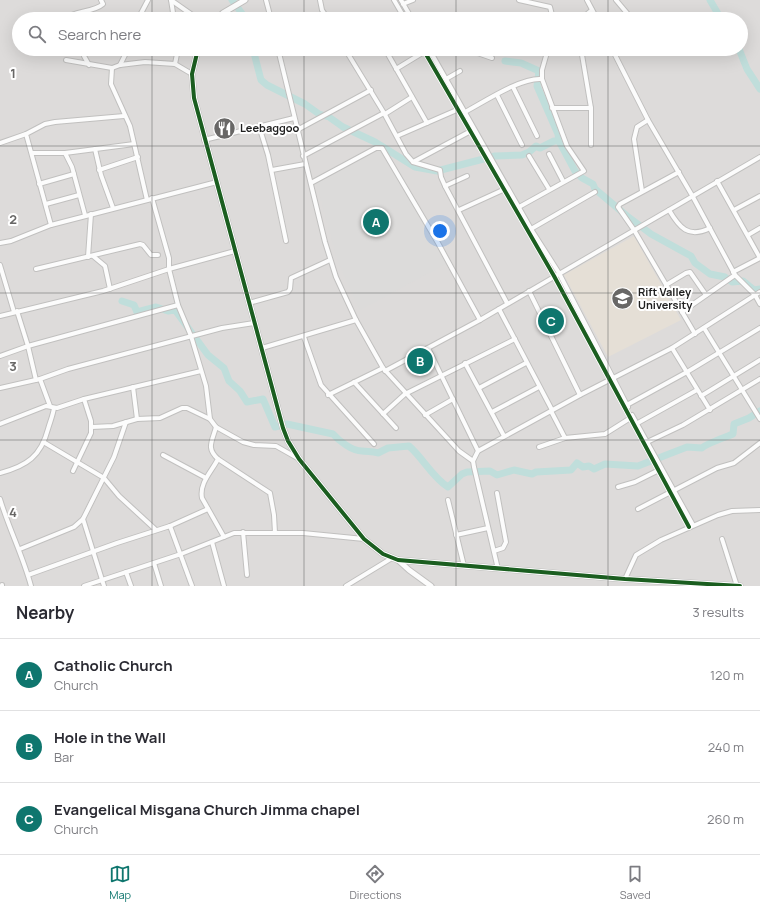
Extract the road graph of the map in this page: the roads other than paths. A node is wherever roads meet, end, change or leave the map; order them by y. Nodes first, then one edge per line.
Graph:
1 (101, 0) edge
2 (148, 0) edge
3 (171, 0) edge
4 (266, 0) edge
5 (320, 0) edge
6 (394, 0) edge
7 (413, 0) edge
8 (520, 0) edge
9 (587, 0) edge
10 (616, 0) edge
11 (242, 1) edge
12 (402, 2) edge
13 (592, 10) joint
14 (83, 12) edge
15 (142, 12) edge
16 (173, 12) edge
17 (188, 12) edge
18 (224, 12) edge
19 (269, 12) edge
20 (323, 12) edge
21 (401, 12) edge
22 (408, 12) edge
23 (551, 12) edge
24 (590, 12) edge
25 (626, 12) edge
26 (84, 56) edge
27 (124, 56) edge
28 (177, 56) edge
29 (196, 56) edge
30 (280, 56) edge
31 (349, 56) edge
32 (389, 56) edge
33 (415, 56) edge
34 (428, 56) edge
35 (434, 56) edge
36 (486, 56) edge
37 (546, 56) edge
38 (582, 56) edge
39 (616, 56) edge
40 (492, 58) dead end
41 (66, 60) dead end
42 (175, 64) junction
43 (89, 65) junction
44 (120, 65) junction
45 (112, 68) junction
46 (396, 69) junction
47 (460, 71) dead end
48 (192, 74) junction
49 (446, 79) junction
50 (542, 79) junction
51 (513, 87) junction
52 (371, 90) junction
53 (497, 95) junction
54 (412, 97) junction
55 (460, 108) junction
56 (552, 108) junction
57 (591, 108) junction
58 (465, 112) junction
59 (384, 114) junction
60 (124, 116) junction
61 (294, 118) junction
62 (648, 120) junction
63 (427, 123) junction
64 (259, 126) junction
65 (297, 130) junction
66 (469, 132) junction
67 (26, 134) junction
68 (397, 136) junction
69 (537, 136) dead end
70 (204, 140) junction
71 (0, 143) edge
72 (134, 144) junction
73 (591, 144) dead end
74 (522, 145) dead end
75 (95, 148) junction
76 (32, 153) junction
77 (65, 153) junction
78 (548, 154) dead end
79 (303, 156) junction
80 (529, 156) dead end
81 (138, 157) junction
82 (760, 157) edge
83 (412, 162) junction
84 (305, 164) junction
85 (99, 170) junction
86 (272, 170) junction
87 (679, 172) junction
88 (74, 174) junction
89 (467, 176) dead end
90 (717, 181) junction
91 (217, 182) junction
92 (563, 182) junction
93 (311, 183) junction
94 (39, 184) junction
95 (445, 186) junction
96 (506, 189) junction
97 (549, 189) junction
98 (642, 191) junction
99 (594, 192) dead end
100 (79, 195) junction
101 (760, 196) edge
102 (693, 197) junction
103 (152, 198) junction
104 (147, 200) junction
105 (46, 204) junction
106 (518, 207) junction
107 (113, 208) junction
108 (458, 210) junction
109 (669, 210) junction
110 (734, 210) junction
111 (91, 214) junction
112 (85, 215) junction
113 (51, 225) junction
114 (710, 228) junction
115 (760, 228) edge
116 (531, 229) junction
117 (634, 230) junction
118 (748, 235) junction
119 (286, 241) dead end
120 (0, 243) edge
121 (235, 251) junction
122 (158, 255) dead end
123 (93, 256) junction
124 (88, 257) junction
125 (760, 258) edge
126 (330, 260) junction
127 (0, 265) edge
128 (36, 269) dead end
129 (169, 269) junction
130 (557, 274) junction
131 (734, 274) junction
132 (666, 285) junction
133 (110, 289) junction
134 (529, 291) junction
135 (760, 292) edge
136 (706, 295) junction
137 (755, 295) junction
138 (249, 303) junction
139 (507, 303) junction
140 (760, 304) edge
141 (178, 305) junction
142 (499, 309) junction
143 (16, 311) junction
144 (682, 312) junction
145 (0, 316) edge
146 (356, 320) junction
147 (480, 320) junction
148 (254, 323) junction
149 (704, 328) junction
150 (760, 328) edge
151 (695, 334) junction
152 (191, 336) junction
153 (304, 337) junction
154 (515, 339) junction
155 (28, 346) junction
156 (262, 348) junction
157 (428, 348) junction
158 (672, 348) junction
159 (720, 353) junction
160 (0, 356) edge
161 (760, 360) edge
162 (466, 363) junction
163 (526, 363) junction
164 (384, 370) junction
165 (201, 371) junction
166 (687, 372) junction
167 (442, 375) junction
168 (734, 376) junction
169 (760, 379) edge
170 (38, 380) junction
171 (612, 380) junction
172 (354, 382) junction
173 (133, 387) junction
174 (539, 387) junction
175 (0, 388) edge
176 (479, 388) junction
177 (697, 390) junction
178 (742, 390) junction
179 (405, 394) junction
180 (328, 395) junction
181 (580, 395) junction
182 (701, 396) junction
183 (84, 399) junction
184 (453, 399) junction
185 (626, 405) junction
186 (50, 406) junction
187 (54, 408) junction
188 (552, 410) junction
189 (710, 410) junction
190 (492, 412) junction
191 (383, 414) junction
192 (425, 415) junction
193 (632, 417) junction
194 (760, 418) edge
195 (137, 419) junction
196 (210, 419) junction
197 (126, 422) junction
198 (0, 424) edge
199 (635, 424) junction
200 (92, 427) junction
201 (216, 427) junction
202 (396, 428) dead end
203 (504, 436) junction
204 (565, 438) junction
205 (645, 442) junction
206 (45, 443) junction
207 (760, 443) edge
208 (374, 444) dead end
209 (539, 447) dead end
210 (478, 451) junction
211 (163, 455) dead end
212 (218, 459) junction
213 (299, 459) junction
214 (473, 461) junction
215 (78, 462) junction
216 (659, 470) junction
217 (73, 471) dead end
218 (0, 473) edge
219 (104, 478) junction
220 (206, 478) junction
221 (618, 487) dead end
222 (673, 492) junction
223 (497, 493) dead end
224 (0, 500) edge
225 (448, 500) dead end
226 (208, 509) junction
227 (638, 509) dead end
228 (760, 510) edge
229 (83, 519) junction
230 (170, 526) junction
231 (691, 526) junction
232 (488, 528) junction
233 (156, 530) junction
234 (243, 532) junction
235 (275, 533) junction
236 (456, 535) junction
237 (224, 537) junction
238 (364, 539) junction
239 (722, 539) dead end
240 (212, 542) junction
241 (20, 550) junction
242 (494, 551) junction
243 (93, 552) junction
244 (181, 554) junction
245 (392, 558) junction
246 (398, 560) junction
247 (154, 563) junction
248 (464, 566) junction
249 (498, 569) junction
250 (126, 572) junction
251 (247, 574) dead end
252 (28, 575) junction
253 (625, 579) junction
254 (102, 580) junction
255 (31, 586) edge
256 (84, 586) edge
257 (104, 586) edge
258 (131, 586) edge
259 (161, 586) edge
260 (192, 586) edge
261 (224, 586) edge
262 (346, 586) edge
263 (431, 586) edge
264 (737, 586) edge
265 (740, 586) edge

1 - 14 street
2 - 15 street
3 - 16 street
3 - 17 street
4 - 19 street
5 - 20 street
6 - 21 street
7 - 12 street
8 - 23 street
9 - 13 street
10 - 25 street
11 - 18 street
12 - 22 street
13 - 24 street
26 - 43 street
27 - 44 street
28 - 42 street
29 - 48 street
30 - 61 street
31 - 52 street
32 - 46 street
33 - 46 street
34 - 55 street
35 - 49 street
36 - 40 street
37 - 50 street
38 - 57 street
39 - 62 street
41 - 43 street
42 - 44 street
42 - 48 street
43 - 45 street
44 - 45 street
45 - 60 street
46 - 54 street
47 - 49 street
48 - 70 street
49 - 55 street
50 - 51 street
50 - 56 street
51 - 53 street
51 - 69 street
52 - 59 street
52 - 65 street
53 - 58 street
53 - 74 street
54 - 59 street
54 - 63 street
55 - 58 street
55 - 63 street
55 - 66 street
56 - 57 street
56 - 92 street
57 - 73 street
58 - 96 street
59 - 68 street
59 - 79 street
60 - 67 street
60 - 72 street
61 - 64 street
61 - 65 street
62 - 87 street
62 - 98 street
63 - 68 street
64 - 70 street
64 - 86 street
65 - 79 street
66 - 83 street
66 - 96 street
67 - 71 street
67 - 76 street
68 - 83 street
70 - 91 street
72 - 75 street
72 - 81 street
75 - 77 street
75 - 85 street
76 - 77 street
76 - 94 street
77 - 88 street
78 - 92 street
79 - 84 street
80 - 97 street
81 - 85 street
81 - 104 street
82 - 90 street
83 - 95 street
84 - 86 street
84 - 93 street
85 - 107 street
86 - 119 street
87 - 98 street
87 - 102 street
88 - 94 street
88 - 100 street
89 - 95 street
90 - 102 street
90 - 110 street
91 - 103 street
91 - 121 street
92 - 97 street
93 - 126 street
93 - 147 street
94 - 105 street
95 - 108 street
96 - 106 street
96 - 108 street
96 - 130 street
97 - 106 street
98 - 117 street
99 - 116 street
100 - 105 street
100 - 112 street
101 - 110 street
102 - 109 street
102 - 114 street
103 - 104 street
103 - 129 street
104 - 107 street
105 - 113 street
106 - 116 street
107 - 111 street
108 - 139 street
109 - 114 street
109 - 117 street
110 - 118 street
111 - 112 street
111 - 124 street
112 - 113 street
113 - 120 street
114 - 131 street
115 - 118 street
116 - 130 street
117 - 130 street
117 - 132 street
118 - 125 street
121 - 129 street
121 - 138 street
122 - 123 street
123 - 124 street
123 - 133 street
124 - 128 street
125 - 131 street
126 - 138 street
126 - 146 street
127 - 143 street
129 - 133 street
129 - 141 street
130 - 134 street
130 - 171 street
131 - 136 street
131 - 137 street
132 - 136 street
132 - 144 street
133 - 143 street
134 - 139 street
134 - 181 street
135 - 137 street
136 - 144 street
137 - 140 street
137 - 149 street
138 - 148 street
139 - 142 street
141 - 152 street
141 - 155 street
142 - 147 street
142 - 154 street
143 - 145 street
143 - 155 street
144 - 151 street
146 - 153 street
146 - 164 street
147 - 157 street
148 - 152 street
148 - 156 street
149 - 151 street
149 - 159 street
150 - 159 street
151 - 158 street
152 - 165 street
152 - 170 street
153 - 156 street
153 - 180 street
154 - 162 street
154 - 163 street
155 - 160 street
155 - 170 street
156 - 213 street
157 - 164 street
157 - 167 street
158 - 166 street
158 - 171 street
159 - 166 street
159 - 168 street
161 - 168 street
162 - 167 street
162 - 176 street
163 - 174 street
163 - 176 street
164 - 172 street
164 - 179 street
165 - 173 street
165 - 196 street
166 - 177 street
166 - 185 street
167 - 179 street
167 - 184 street
168 - 178 street
168 - 182 street
169 - 178 street
170 - 175 street
170 - 186 street
171 - 181 street
171 - 185 street
172 - 180 street
172 - 191 street
173 - 183 street
173 - 195 street
174 - 188 street
174 - 190 street
176 - 190 street
177 - 182 street
177 - 199 street
178 - 189 street
178 - 194 street
179 - 191 street
179 - 192 street
180 - 208 street
181 - 188 street
182 - 189 street
183 - 187 street
183 - 200 street
184 - 192 street
184 - 210 street
185 - 193 street
186 - 187 street
186 - 198 street
187 - 206 street
188 - 203 street
188 - 204 street
189 - 205 street
190 - 203 street
191 - 202 street
192 - 214 street
193 - 199 street
193 - 204 street
195 - 196 street
195 - 197 street
196 - 201 street
197 - 200 street
197 - 219 street
199 - 205 street
200 - 215 street
201 - 212 street
201 - 213 street
203 - 210 street
204 - 209 street
205 - 216 street
205 - 222 street
206 - 215 street
206 - 218 street
207 - 222 street
210 - 214 street
211 - 220 street
212 - 220 street
212 - 235 street
213 - 238 street
214 - 232 street
215 - 217 street
215 - 219 street
216 - 221 street
216 - 222 street
219 - 229 street
219 - 233 street
220 - 226 street
222 - 227 street
222 - 231 street
223 - 242 street
224 - 241 street
225 - 236 street
226 - 230 street
226 - 237 street
228 - 231 street
229 - 241 street
229 - 243 street
230 - 233 street
230 - 244 street
231 - 253 street
232 - 236 street
232 - 242 street
233 - 243 street
234 - 235 street
234 - 237 street
234 - 251 street
235 - 238 street
236 - 248 street
237 - 240 street
238 - 245 street
239 - 264 street
240 - 244 street
240 - 261 street
241 - 252 street
242 - 249 street
243 - 252 street
243 - 254 street
244 - 247 street
244 - 260 street
245 - 246 street
245 - 262 street
246 - 248 street
246 - 263 street
247 - 250 street
247 - 259 street
248 - 249 street
249 - 253 street
250 - 254 street
250 - 258 street
252 - 255 street
253 - 264 street
254 - 256 street
254 - 257 street
264 - 265 street

